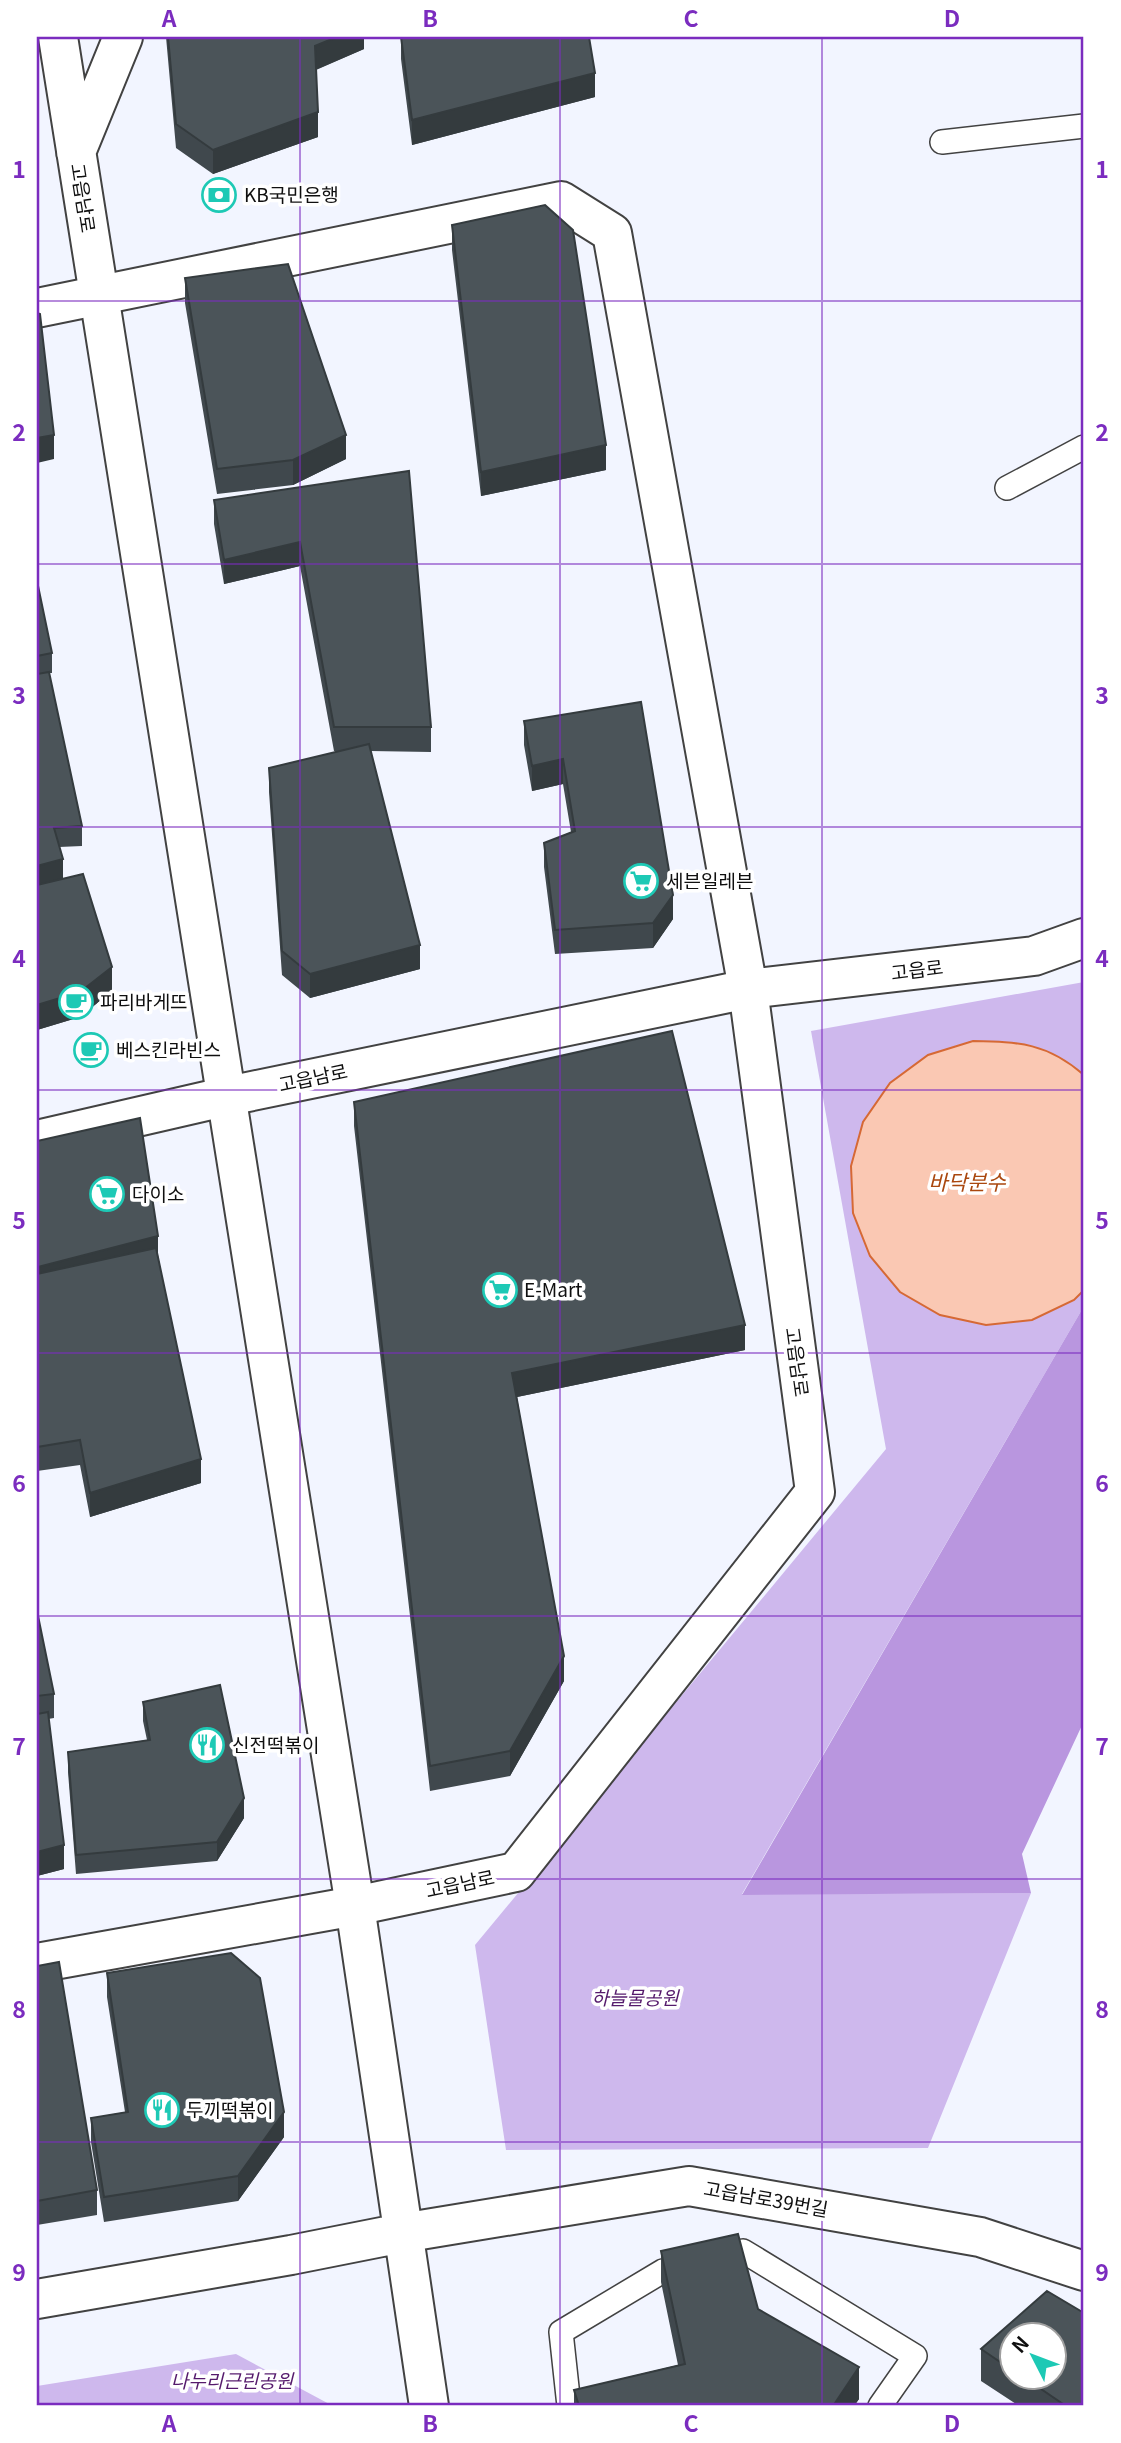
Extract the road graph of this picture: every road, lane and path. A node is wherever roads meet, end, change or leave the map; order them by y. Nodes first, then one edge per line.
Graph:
1 (58, 37) edge
2 (122, 37) edge
3 (37, 74) edge
4 (1084, 126) edge
5 (942, 142) dead end
6 (76, 152) junction
7 (99, 297) junction
8 (37, 308) edge
9 (1084, 447) edge
10 (1007, 488) dead end
11 (1084, 938) edge
12 (748, 989) junction
13 (228, 1096) junction
14 (37, 1140) edge
15 (355, 1906) junction
16 (37, 1963) edge
17 (402, 2233) junction
18 (1084, 2271) edge
19 (37, 2299) edge
20 (429, 2406) edge
21 (569, 2406) edge
22 (880, 2406) edge

1 - 6 street, 고읍남로
2 - 6 street
3 - 6 street
4 - 5 lane
6 - 7 street, 고읍남로
7 - 8 street
7 - 12 street
7 - 13 street, 고읍남로
9 - 10 lane
11 - 12 street, 고읍로
12 - 13 street, 고읍남로
12 - 15 street, 고읍남로
13 - 14 street, 고읍남로
13 - 15 street, 고읍남로
15 - 16 street, 고읍남로
15 - 17 street, 고읍남로
17 - 18 street, 고읍남로39번길
17 - 19 street
17 - 20 street
21 - 22 lane

